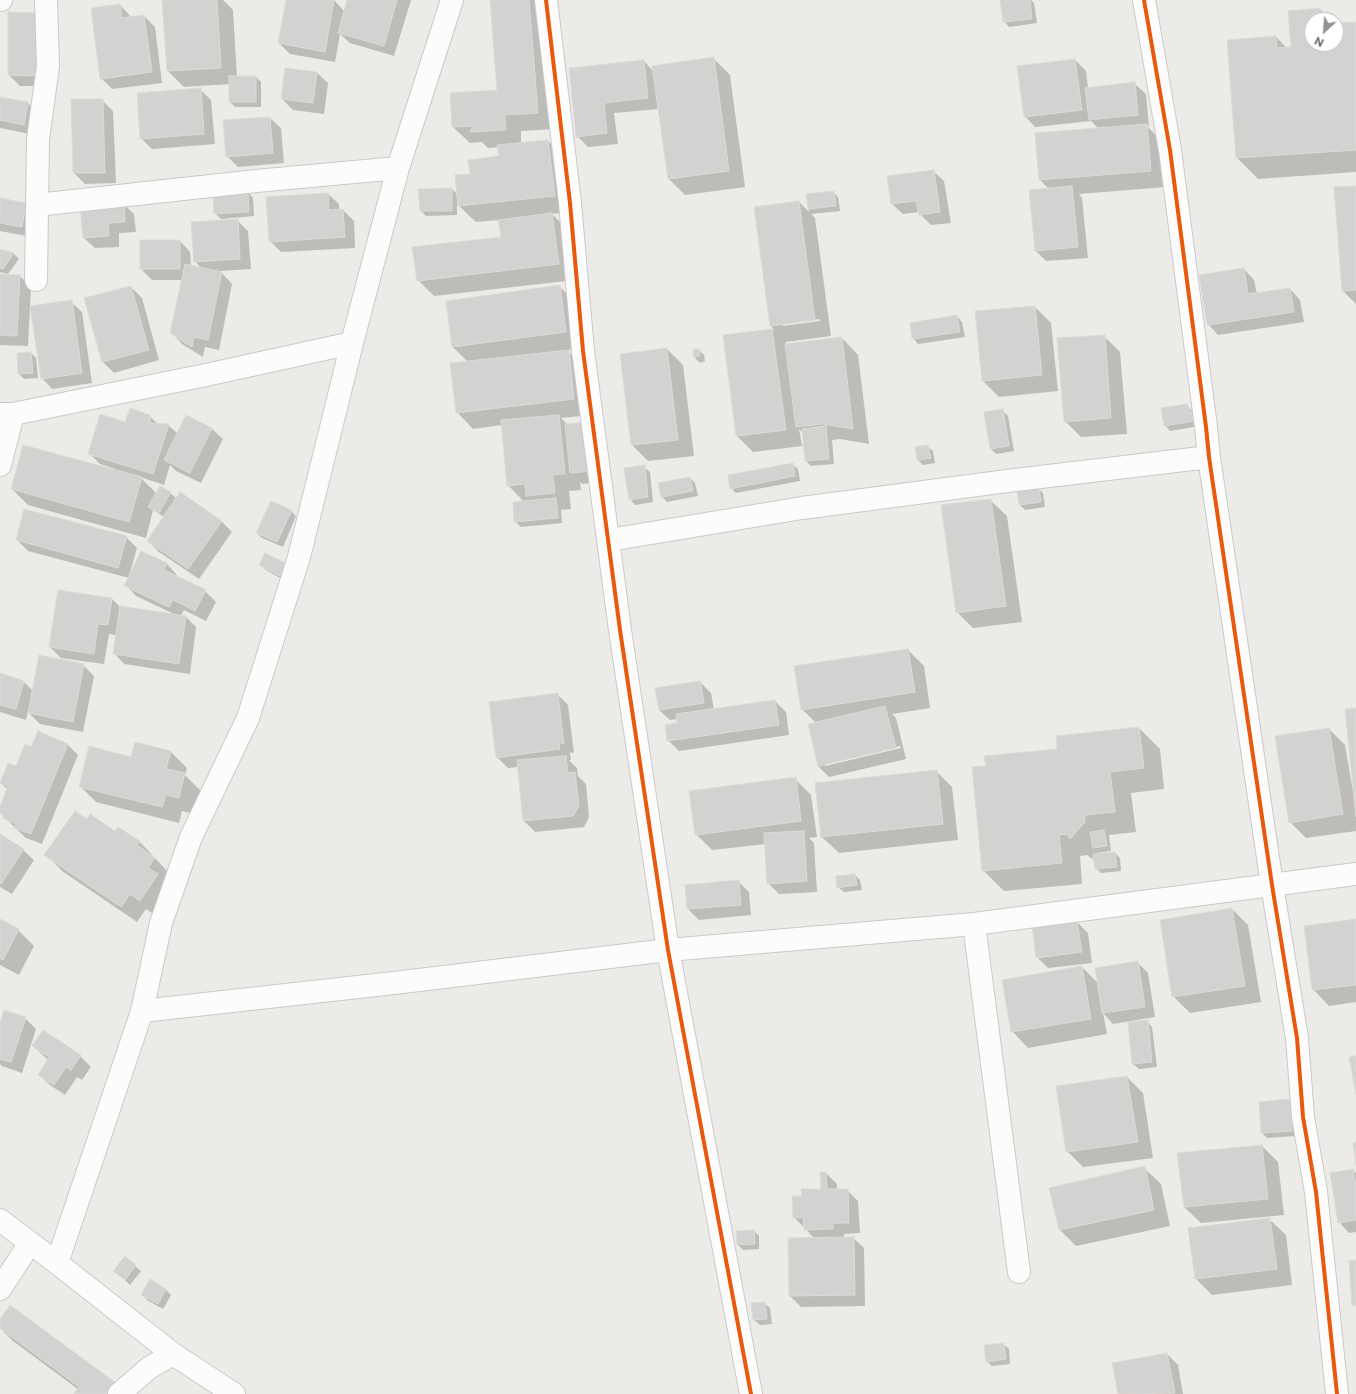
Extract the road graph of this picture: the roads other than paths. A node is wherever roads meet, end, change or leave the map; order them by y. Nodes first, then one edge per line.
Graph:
1 (46, 0) edge
2 (452, 0) edge
3 (546, 0) edge
4 (1144, 0) edge
5 (398, 168) junction
6 (37, 205) junction
7 (36, 280) dead end
8 (352, 343) junction
9 (7, 414) edge
10 (1209, 457) junction
11 (0, 465) edge
12 (608, 540) junction
13 (1356, 874) edge
14 (1272, 885) junction
15 (974, 924) junction
16 (668, 950) junction
17 (142, 1011) junction
18 (0, 1220) edge
19 (30, 1243) junction
20 (58, 1263) junction
21 (1019, 1272) dead end
22 (0, 1289) edge
23 (173, 1354) junction
24 (119, 1394) edge
25 (234, 1394) edge
26 (751, 1394) edge
27 (1337, 1394) edge

1 - 6 street
2 - 5 street
3 - 12 street
4 - 10 street
5 - 6 street
5 - 8 street
6 - 7 street
8 - 9 street
8 - 17 street
9 - 11 street
10 - 12 street
10 - 14 street
12 - 16 street
13 - 14 street
14 - 15 street
14 - 27 street
15 - 16 street
15 - 21 street
16 - 17 street
16 - 26 street
17 - 20 street
18 - 19 street
19 - 20 street
19 - 22 street
20 - 23 street
23 - 24 street
23 - 25 street

